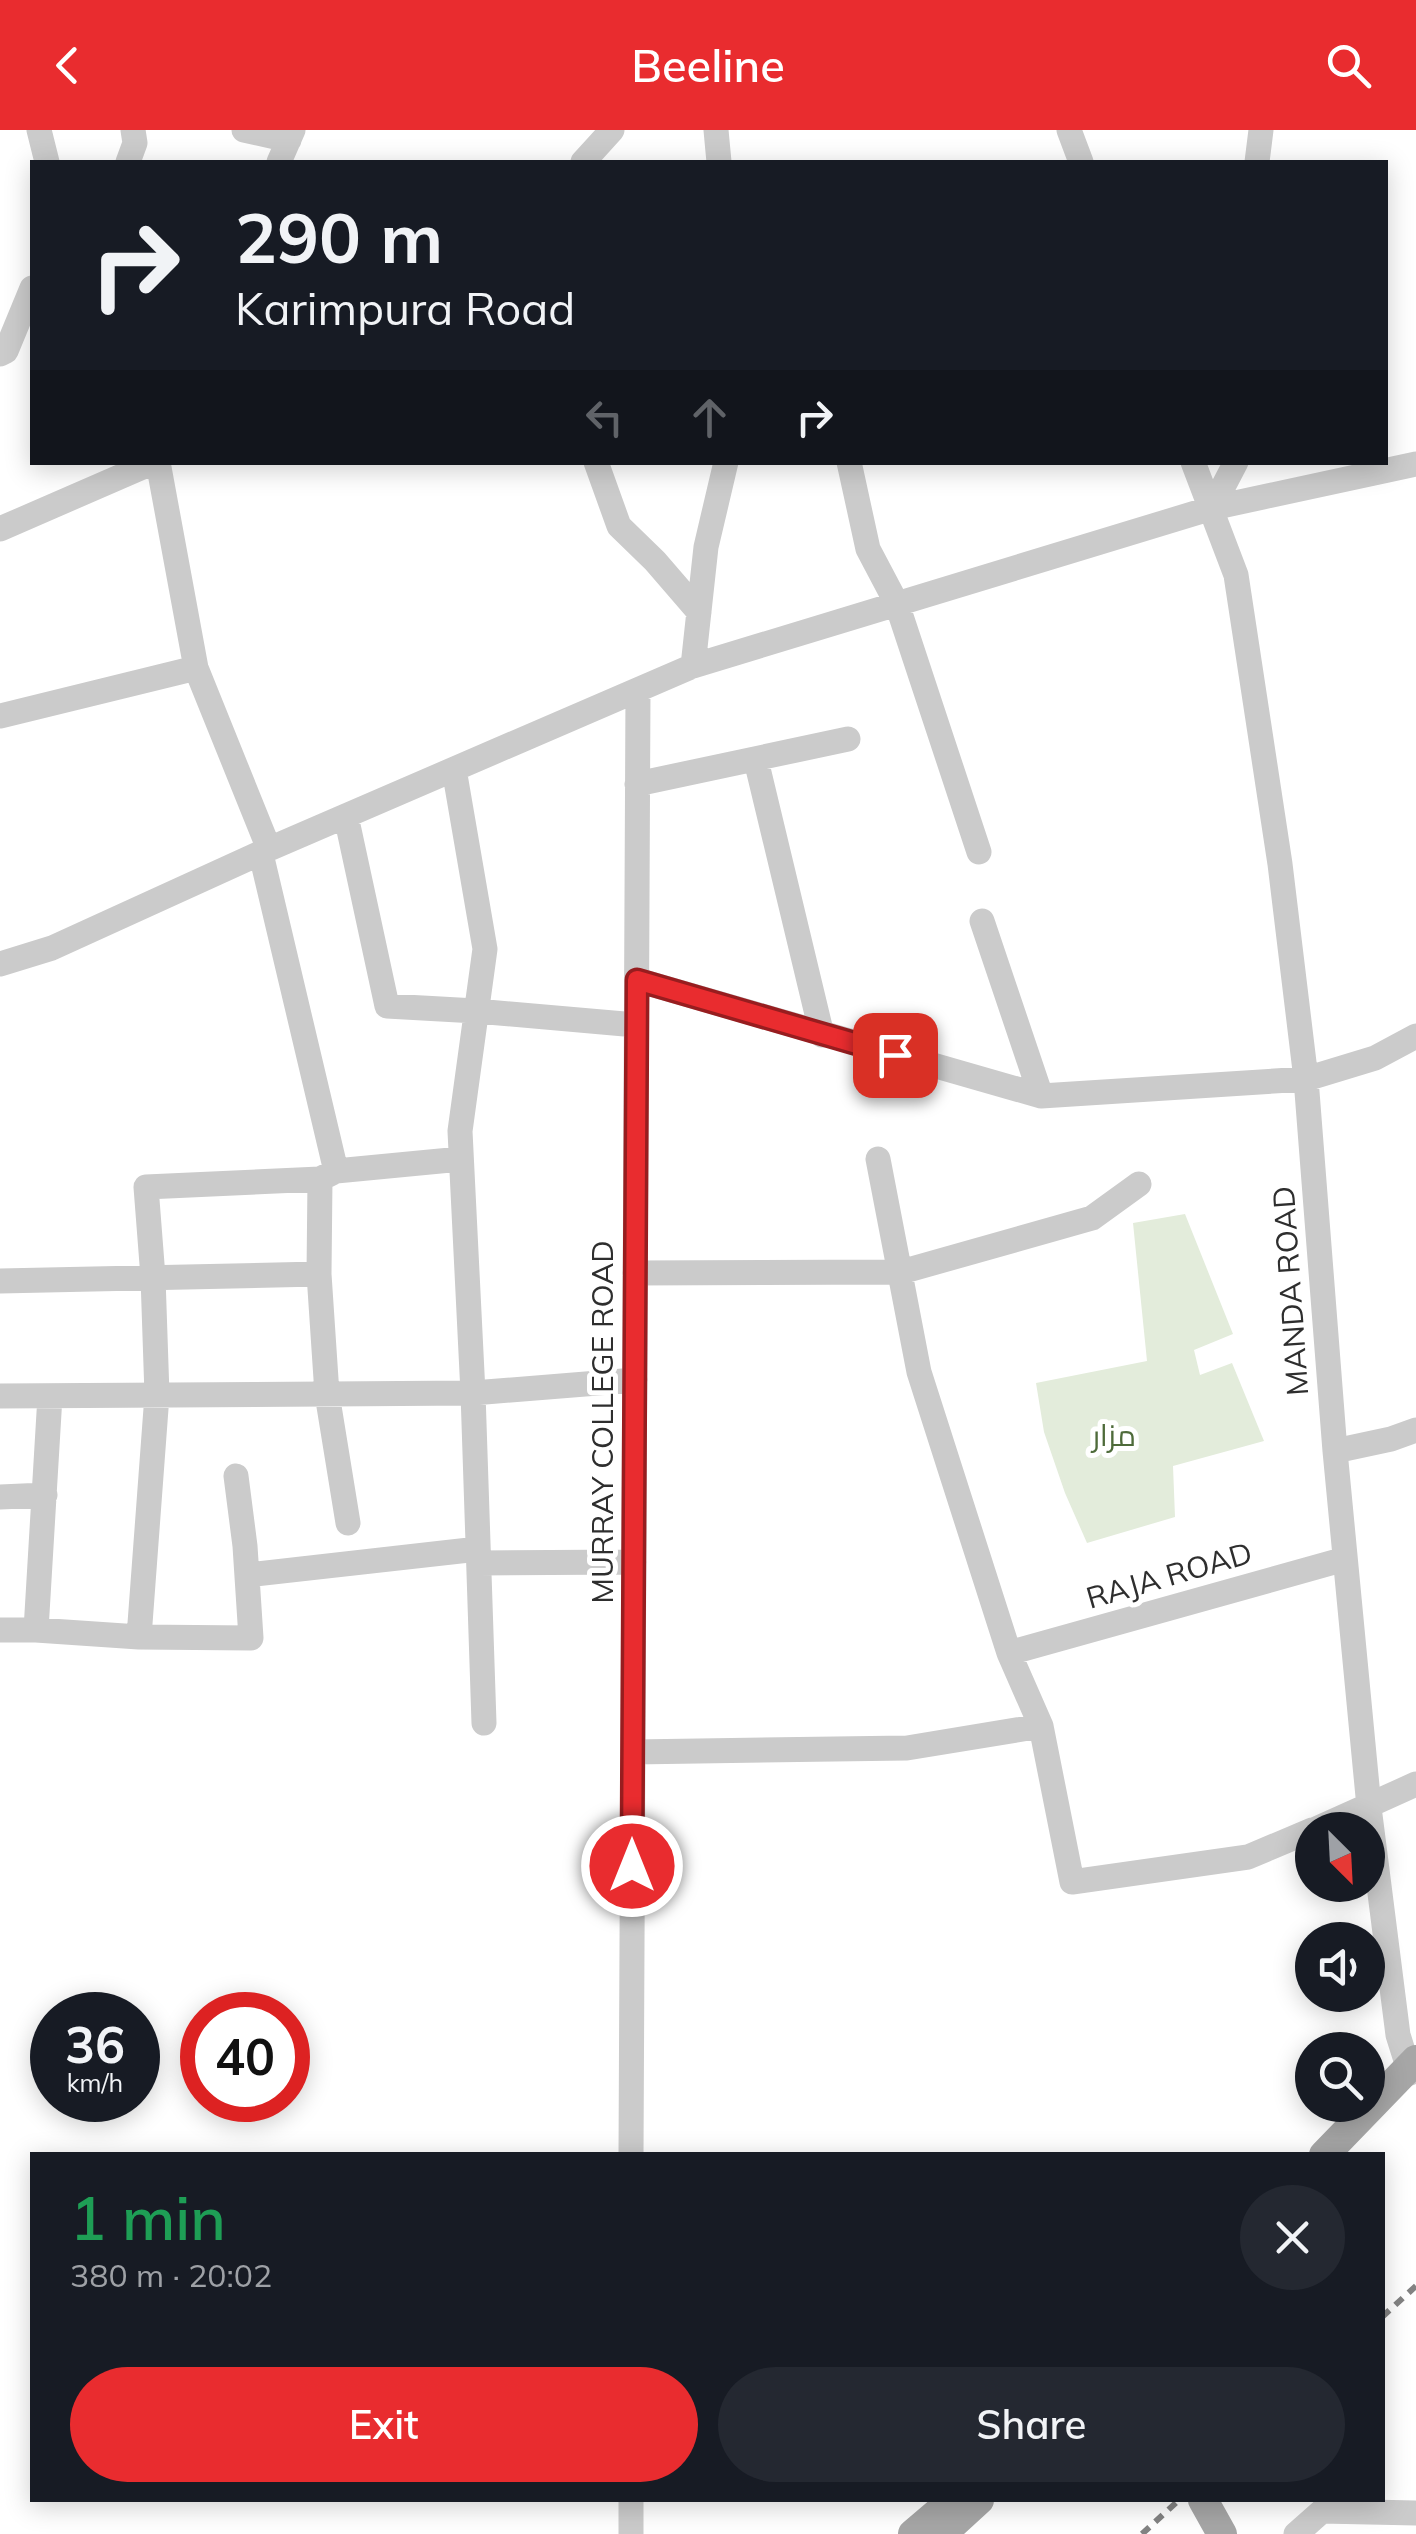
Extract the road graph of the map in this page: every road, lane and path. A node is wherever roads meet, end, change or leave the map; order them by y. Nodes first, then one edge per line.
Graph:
1 (39, 130) edge
2 (133, 130) edge
3 (244, 130) edge
4 (612, 130) edge
5 (716, 130) edge
6 (1069, 130) edge
7 (1261, 130) edge
8 (287, 144) edge
9 (46, 160) edge
10 (129, 160) edge
11 (585, 160) edge
12 (719, 160) edge
13 (1079, 160) edge
14 (1257, 160) edge
15 (30, 293) edge
16 (0, 354) edge
17 (1416, 464) edge
18 (149, 465) edge
19 (157, 465) edge
20 (597, 465) edge
21 (725, 465) edge
22 (850, 465) edge
23 (1194, 465) edge
24 (1234, 465) edge
25 (1212, 508) junction
26 (0, 529) edge
27 (897, 604) junction
28 (699, 612) junction
29 (693, 666) junction
30 (196, 668) junction
31 (638, 690) junction
32 (0, 716) edge
33 (848, 739) dead end
34 (756, 760) junction
35 (454, 769) junction
36 (638, 784) junction
37 (346, 816) junction
38 (265, 852) junction
39 (979, 852) dead end
40 (982, 920) dead end
41 (0, 964) edge
42 (637, 980) junction
43 (476, 1011) junction
44 (636, 1025) junction
45 (822, 1034) junction
46 (1416, 1036) edge
47 (1306, 1080) junction
48 (1041, 1096) junction
49 (461, 1159) junction
50 (878, 1159) dead end
51 (328, 1175) junction
52 (1138, 1184) dead end
53 (901, 1272) junction
54 (319, 1274) junction
55 (635, 1274) junction
56 (153, 1277) junction
57 (0, 1280) edge
58 (635, 1380) junction
59 (327, 1394) junction
60 (473, 1394) junction
61 (0, 1396) edge
62 (50, 1396) junction
63 (157, 1396) junction
64 (1416, 1430) edge
65 (1335, 1451) junction
66 (236, 1476) dead end
67 (45, 1495) junction
68 (0, 1497) edge
69 (348, 1523) dead end
70 (478, 1556) junction
71 (1345, 1559) junction
72 (634, 1562) junction
73 (247, 1575) junction
74 (0, 1630) edge
75 (36, 1630) junction
76 (139, 1636) junction
77 (1009, 1653) junction
78 (484, 1722) dead end
79 (1041, 1726) junction
80 (633, 1752) junction
81 (1416, 1784) edge
82 (1369, 1807) junction
83 (1357, 1812) edge
84 (1295, 1838) edge
85 (1413, 2067) edge
86 (631, 2152) edge
87 (1330, 2152) edge
88 (631, 2502) edge
89 (951, 2502) edge
90 (976, 2502) edge
91 (984, 2502) edge
92 (1204, 2502) edge
93 (1221, 2502) edge
94 (1416, 2513) edge
95 (631, 2534) edge
96 (913, 2534) edge
97 (942, 2534) edge
98 (958, 2534) edge
99 (1222, 2534) edge
100 (1238, 2534) edge
101 (1296, 2534) edge

1 - 9 street
2 - 10 street
3 - 8 street
4 - 11 street
5 - 12 street
6 - 13 street
7 - 14 street
15 - 16 street
17 - 25 street
18 - 26 street
19 - 30 street
20 - 28 street
21 - 28 street
22 - 27 street
23 - 25 street, MANDA ROAD
24 - 25 street
25 - 27 street
25 - 47 street, MANDA ROAD
27 - 29 street
27 - 39 street
28 - 29 street
29 - 31 street
30 - 32 street
30 - 38 street
31 - 35 street
31 - 36 street, MURRAY COLLEGE ROAD
33 - 34 street
34 - 36 street
34 - 45 street
35 - 37 street
35 - 43 street
36 - 42 street, MURRAY COLLEGE ROAD
37 - 38 street
37 - 43 street
38 - 41 street
38 - 51 street
40 - 48 street
42 - 44 street, MURRAY COLLEGE ROAD
42 - 45 street
43 - 44 street
43 - 49 street
44 - 55 street, MURRAY COLLEGE ROAD
45 - 48 street
46 - 47 street
47 - 48 street
47 - 65 street, MANDA ROAD
49 - 51 street
49 - 60 street
50 - 53 street
51 - 54 street
51 - 56 street
52 - 53 street
53 - 55 street
53 - 77 street
54 - 56 street
54 - 59 street
55 - 58 street, MURRAY COLLEGE ROAD
56 - 57 street
56 - 63 street
58 - 60 street
58 - 72 street, MURRAY COLLEGE ROAD
59 - 60 street
59 - 63 street
59 - 69 street
60 - 70 street
61 - 62 street
62 - 63 street
62 - 67 street
63 - 76 street
64 - 65 street
65 - 71 street, MANDA ROAD
66 - 73 street
67 - 68 street
67 - 75 street
70 - 72 street
70 - 73 street
70 - 78 street
71 - 77 street, RAJA ROAD
71 - 82 street, MANDA ROAD
72 - 80 street, MURRAY COLLEGE ROAD
73 - 76 street
74 - 75 street
75 - 76 street
77 - 79 street
79 - 80 street
79 - 84 street
80 - 86 street, MURRAY COLLEGE ROAD
81 - 82 street
82 - 83 street
82 - 85 street, MANDA ROAD
85 - 87 main road
88 - 95 street
89 - 96 main road
90 - 97 main road
91 - 98 main road
92 - 99 main road
93 - 100 main road
94 - 101 street

